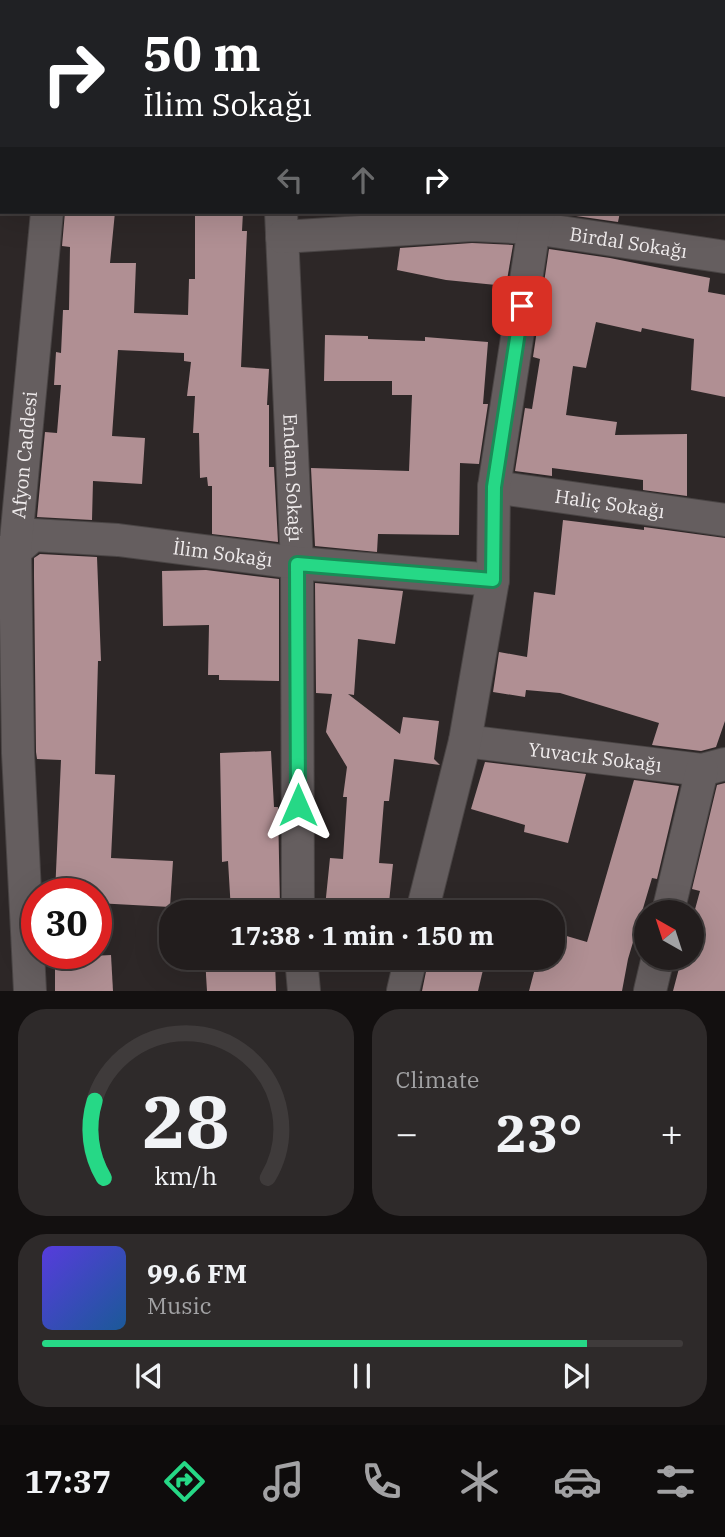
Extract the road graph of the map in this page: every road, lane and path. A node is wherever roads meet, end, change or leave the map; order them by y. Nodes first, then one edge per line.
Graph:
1 (47, 214) edge
2 (537, 220) edge
3 (282, 224) edge
4 (725, 257) edge
5 (494, 487) junction
6 (725, 520) edge
7 (7, 552) edge
8 (297, 564) junction
9 (493, 580) junction
10 (465, 741) junction
11 (9, 755) edge
12 (713, 767) edge
13 (299, 900) edge
14 (425, 900) edge
15 (672, 900) edge
16 (13, 956) edge
17 (302, 970) edge
18 (408, 970) edge
19 (655, 970) edge
20 (30, 991) edge
21 (304, 991) edge
22 (403, 991) edge
23 (650, 991) edge

1 - 7 street, Afyon Caddesi
2 - 3 street, Birdal Sokağı
2 - 4 street, Birdal Sokağı
2 - 5 street
3 - 8 street, Endam Sokağı
5 - 6 street, Haliç Sokağı
5 - 9 street
7 - 8 street, İlim Sokağı
7 - 11 street, Afyon Caddesi
8 - 9 street, İlim Sokağı
8 - 13 street, Endam Sokağı
9 - 10 street
10 - 12 street, Yuvacık Sokağı
10 - 14 street
11 - 16 street, Afyon Caddesi
12 - 15 street
16 - 20 street, Afyon Caddesi
17 - 21 street
18 - 22 street
19 - 23 street

